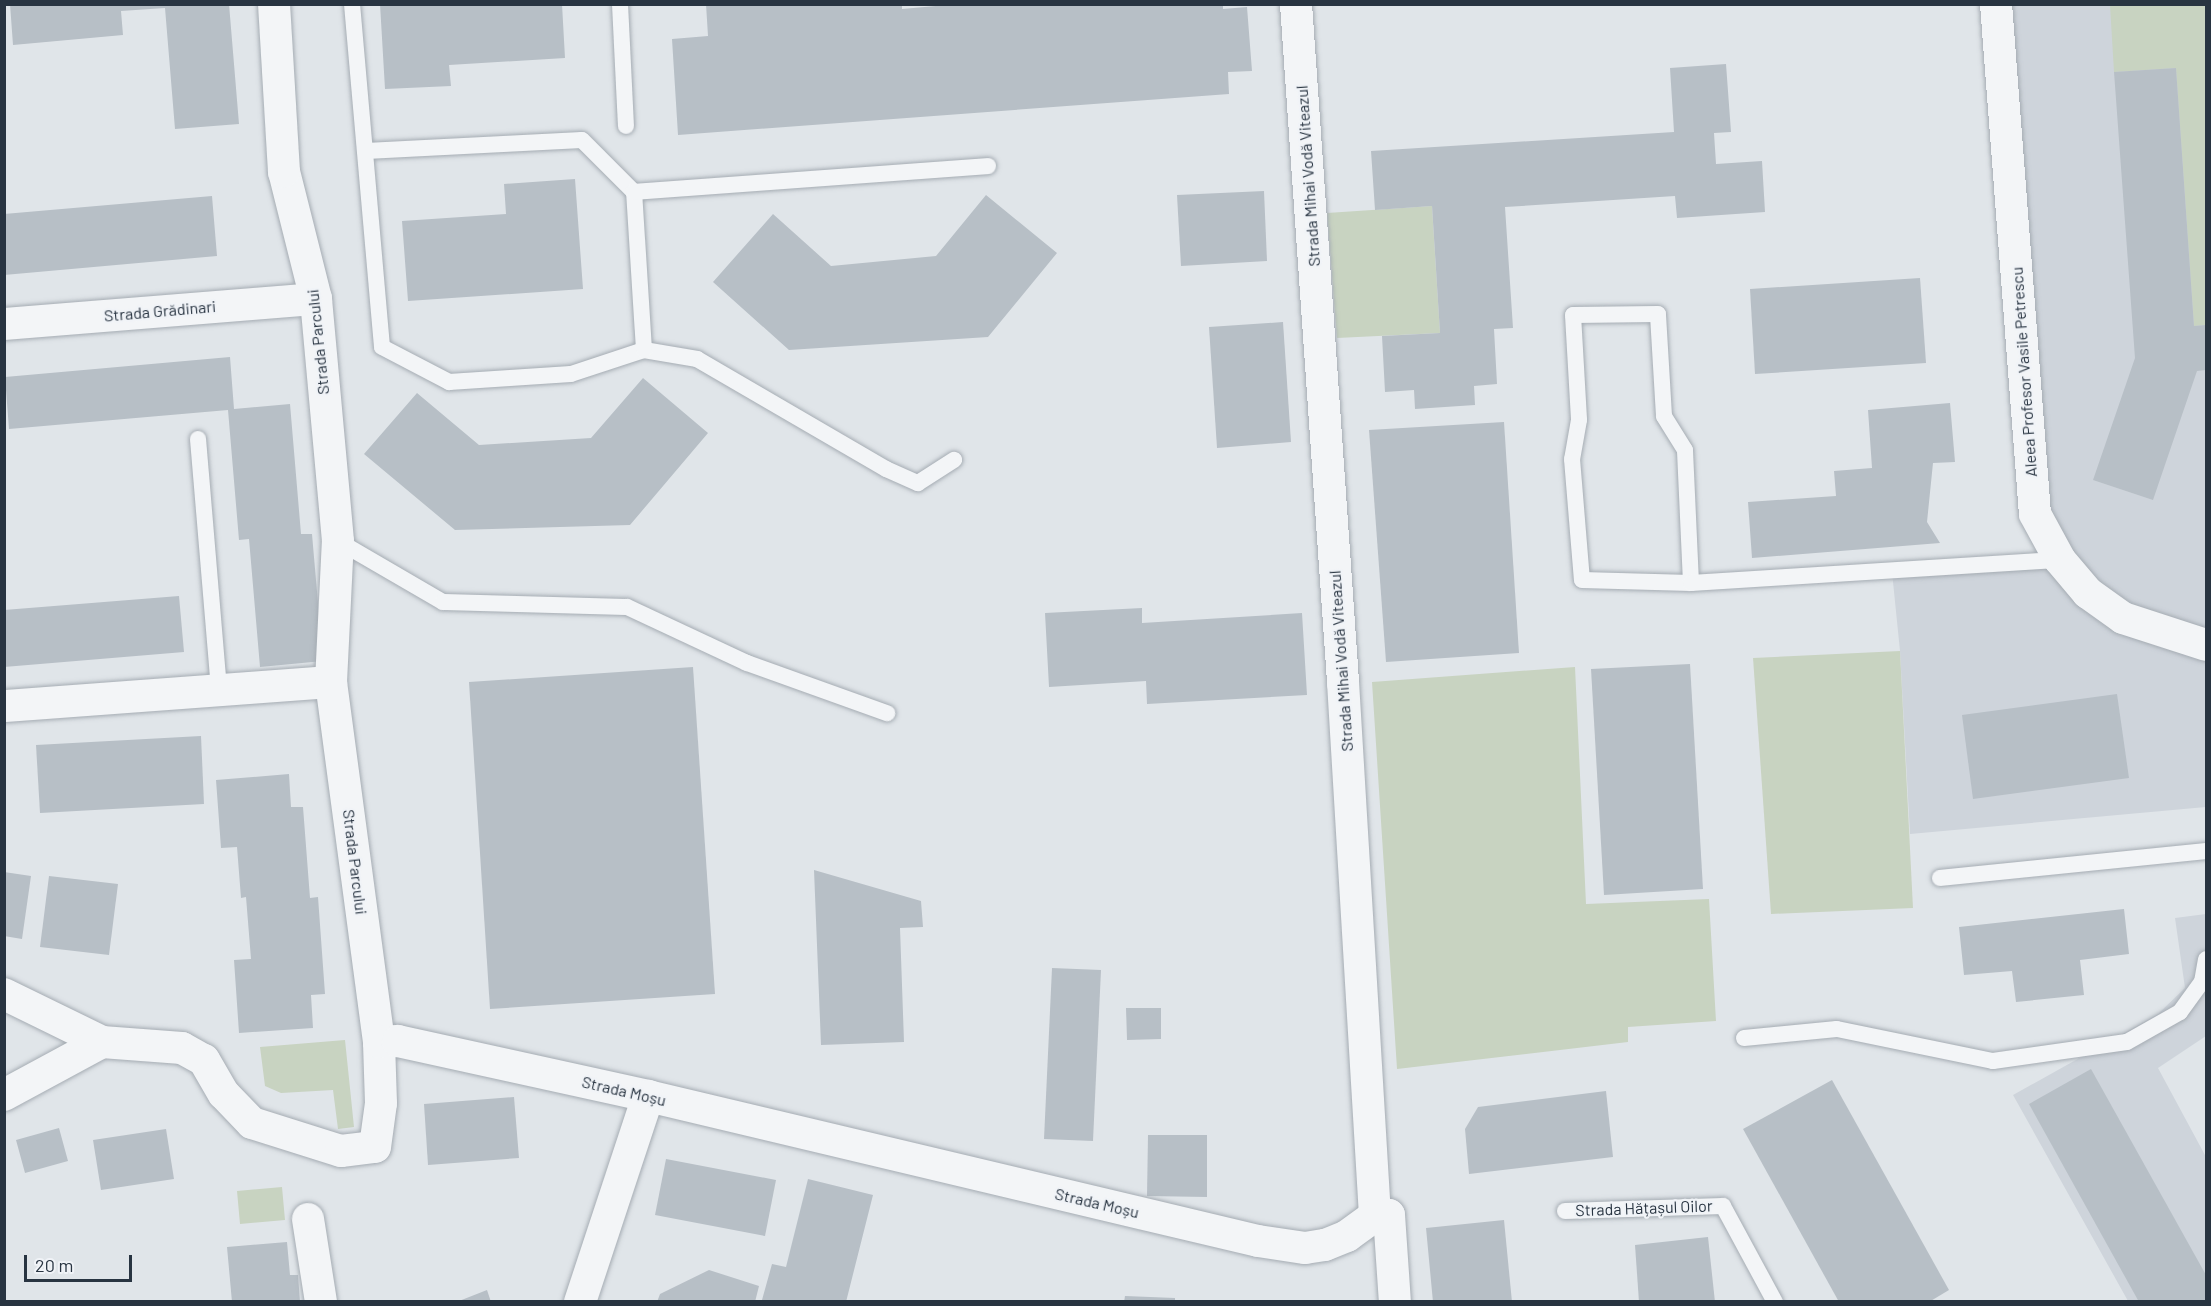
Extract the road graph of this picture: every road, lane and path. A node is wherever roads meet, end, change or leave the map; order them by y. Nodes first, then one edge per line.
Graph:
1 (274, 4) edge
2 (352, 4) edge
3 (620, 4) edge
4 (1296, 4) edge
5 (1996, 4) edge
6 (626, 126) dead end
7 (366, 151) junction
8 (988, 166) dead end
9 (634, 192) junction
10 (316, 299) junction
11 (4, 324) edge
12 (644, 350) junction
13 (198, 439) dead end
14 (954, 460) dead end
15 (338, 541) junction
16 (2060, 560) junction
17 (1691, 583) junction
18 (2206, 645) edge
19 (331, 682) junction
20 (219, 691) junction
21 (4, 706) edge
22 (887, 713) dead end
23 (2206, 851) edge
24 (1940, 878) dead end
25 (2206, 959) edge
26 (4, 994) edge
27 (1744, 1038) dead end
28 (102, 1042) junction
29 (379, 1042) junction
30 (4, 1095) edge
31 (648, 1096) junction
32 (1565, 1210) dead end
33 (1375, 1216) junction
34 (308, 1219) dead end
35 (321, 1302) edge
36 (580, 1302) edge
37 (1395, 1302) edge
38 (1775, 1302) edge

1 - 10 street, Strada Parcului
2 - 7 lane
3 - 6 lane
4 - 33 street, Strada Mihai Vodă Viteazul
5 - 16 street, Aleea Profesor Vasile Petrescu
7 - 9 lane
7 - 12 lane
8 - 9 lane
9 - 12 lane
10 - 11 street, Strada Grădinari
10 - 15 street, Strada Parcului
12 - 14 lane
13 - 20 lane
15 - 19 street, Strada Parcului
15 - 22 lane
16 - 17 lane
16 - 18 street, Aleea Profesor Vasile Petrescu
17 - 17 lane
19 - 20 street
19 - 29 street, Strada Parcului
20 - 21 street
23 - 24 lane
25 - 27 lane
26 - 28 street
28 - 29 street
28 - 30 street
29 - 31 street, Strada Moșu
31 - 33 street, Strada Moșu
31 - 36 street
32 - 38 lane, Strada Hățașul Oilor
33 - 37 street
34 - 35 street

